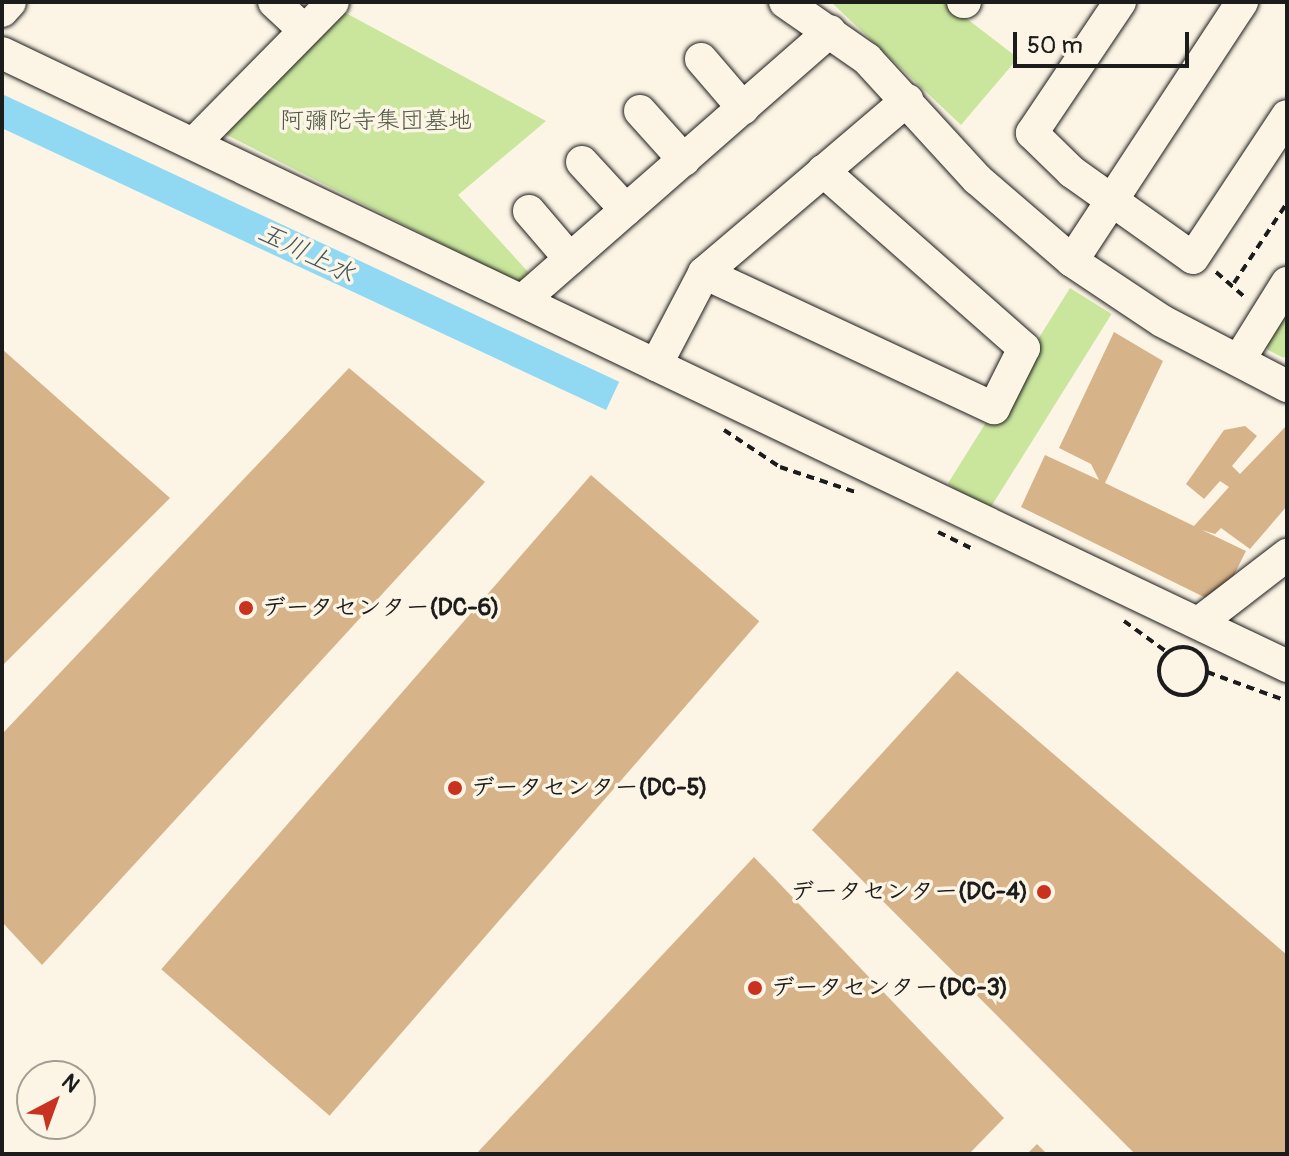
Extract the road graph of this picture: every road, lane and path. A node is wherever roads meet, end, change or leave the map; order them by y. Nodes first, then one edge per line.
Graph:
1 (10, 2) edge
2 (274, 2) edge
3 (333, 2) edge
4 (785, 2) edge
5 (1120, 2) edge
6 (1242, 2) edge
7 (2, 11) edge
8 (304, 30) junction
9 (830, 31) junction
10 (2, 53) edge
11 (701, 59) dead end
12 (907, 100) junction
13 (743, 108) junction
14 (640, 111) dead end
15 (1287, 116) edge
16 (196, 141) junction
17 (684, 160) junction
18 (582, 162) dead end
19 (823, 171) junction
20 (1111, 202) junction
21 (1287, 203) edge
22 (626, 210) junction
23 (529, 211) dead end
24 (1193, 258) junction
25 (570, 259) junction
26 (1072, 261) junction
27 (704, 273) junction
28 (1234, 283) junction
29 (1287, 283) edge
30 (523, 300) junction
31 (1269, 310) junction
32 (1239, 360) junction
33 (656, 365) junction
34 (1287, 386) edge
35 (1287, 555) edge
36 (1200, 622) junction
37 (1287, 666) edge
38 (1207, 672) junction
39 (1287, 701) edge

1 - 7 street
2 - 8 street
3 - 8 street
4 - 9 street
5 - 20 street
6 - 20 street
8 - 16 street
9 - 12 street
9 - 13 street
10 - 16 street
11 - 13 street
12 - 19 street
12 - 26 street
13 - 17 street
14 - 17 street
15 - 24 street
16 - 30 street
17 - 22 street
18 - 22 street
19 - 27 street
19 - 27 street
20 - 24 street
20 - 26 street
21 - 28 path
22 - 25 street
23 - 25 street
24 - 28 path
25 - 30 street
26 - 32 street
27 - 33 street
28 - 31 path
29 - 31 street
30 - 33 street
31 - 32 street
32 - 34 street
33 - 36 street
35 - 36 street
36 - 37 street
38 - 38 path
38 - 39 path

